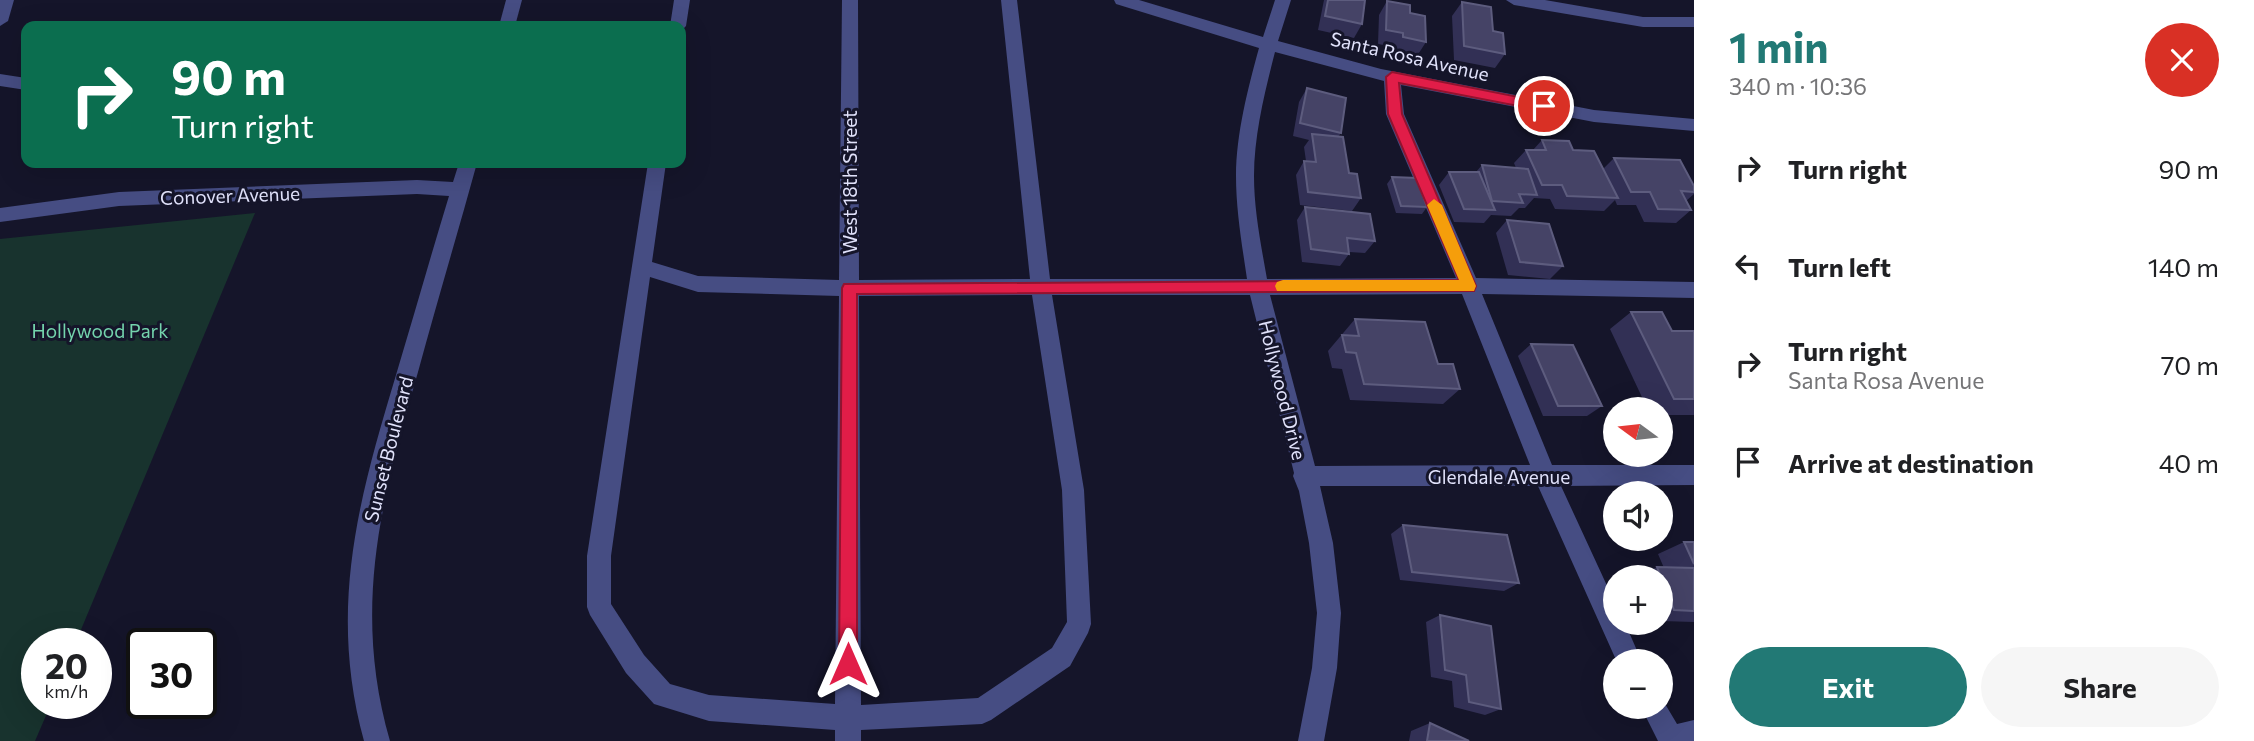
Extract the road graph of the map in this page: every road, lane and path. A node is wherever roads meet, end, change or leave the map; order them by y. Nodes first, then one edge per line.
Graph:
1 (6, 0) edge
2 (514, 0) edge
3 (682, 0) edge
4 (850, 0) edge
5 (1009, 0) edge
6 (1122, 0) edge
7 (1283, 0) edge
8 (1514, 0) edge
9 (0, 21) edge
10 (508, 21) edge
11 (679, 21) edge
12 (1694, 22) edge
13 (1268, 43) junction
14 (1392, 77) junction
15 (0, 80) edge
16 (21, 83) edge
17 (1694, 125) edge
18 (467, 168) edge
19 (656, 168) edge
20 (461, 189) junction
21 (0, 215) edge
22 (642, 267) junction
23 (1258, 286) junction
24 (1469, 286) junction
25 (1041, 287) junction
26 (849, 288) junction
27 (1694, 290) edge
28 (1694, 475) edge
29 (1304, 476) junction
30 (1545, 476) junction
31 (1624, 649) edge
32 (1664, 719) edge
33 (848, 729) edge
34 (1679, 737) edge
35 (377, 741) edge
36 (1311, 741) edge

1 - 9 street
2 - 10 street
3 - 11 street
4 - 26 street, West 18th Street
5 - 25 street
6 - 13 street, Santa Rosa Avenue
7 - 13 street, Hollywood Drive
8 - 12 street
13 - 14 street, Santa Rosa Avenue
13 - 23 street, Hollywood Drive
14 - 17 street, Santa Rosa Avenue
14 - 24 street
15 - 16 street
18 - 20 street, Sunset Boulevard
19 - 22 street
20 - 21 street, Conover Avenue
20 - 35 street, Sunset Boulevard
22 - 26 street
22 - 33 street
23 - 24 street
23 - 25 street
23 - 29 street, Hollywood Drive
24 - 27 street
24 - 30 street
25 - 26 street
25 - 33 street
26 - 33 street, West 18th Street
28 - 30 street, Glendale Avenue
29 - 30 street, Glendale Avenue
29 - 36 street, Hollywood Drive
30 - 31 street
32 - 34 street

